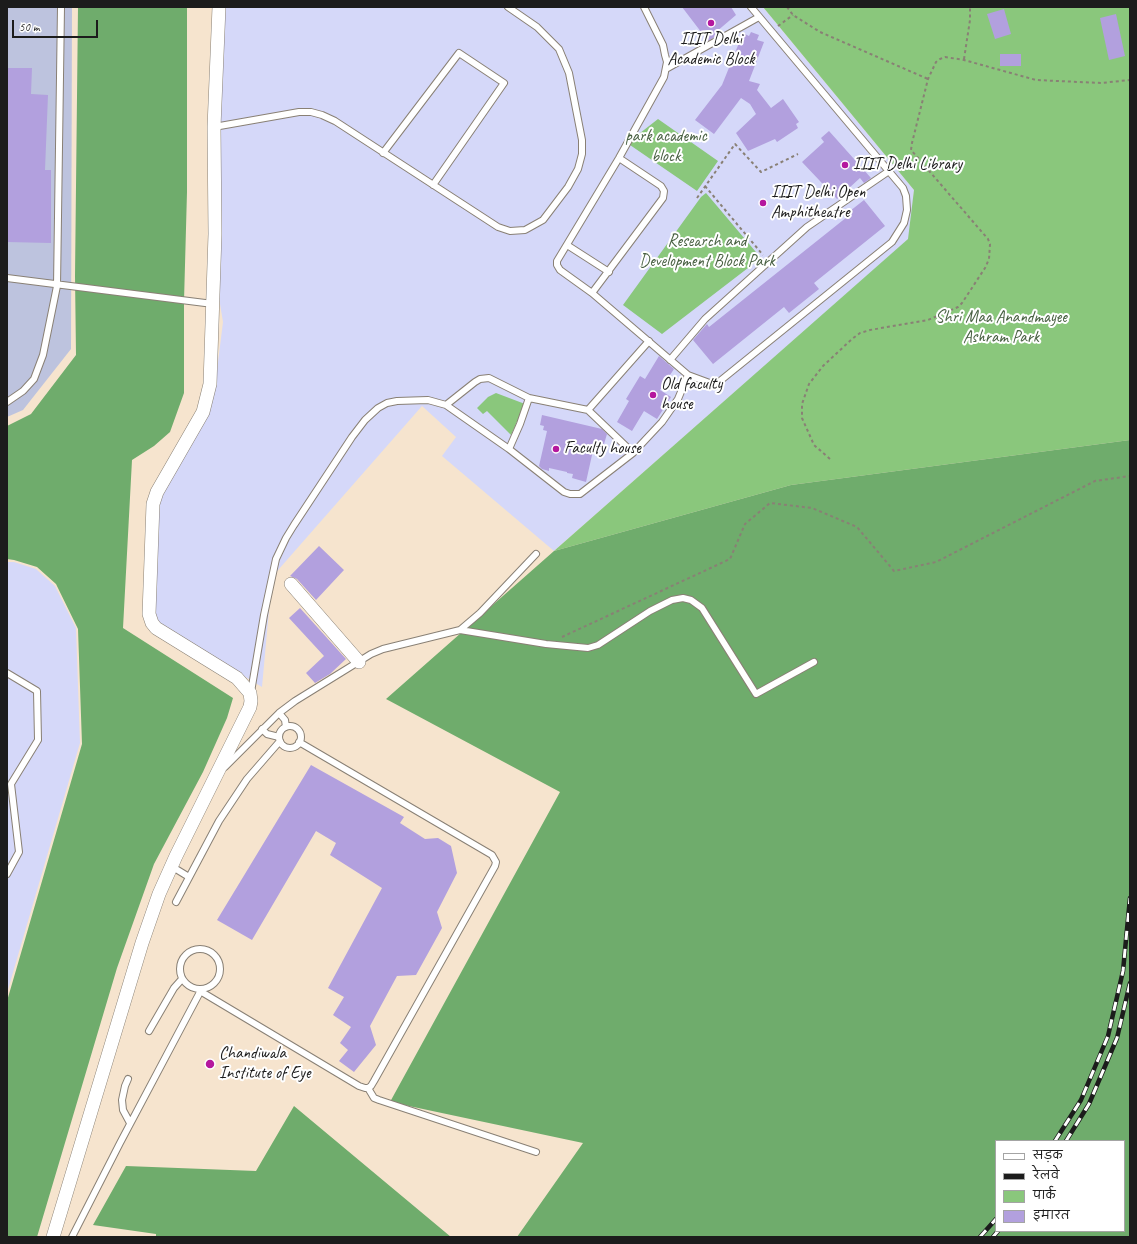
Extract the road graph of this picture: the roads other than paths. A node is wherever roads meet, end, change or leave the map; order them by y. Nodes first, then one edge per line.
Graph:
1 (61, 7) edge
2 (219, 7) edge
3 (508, 7) edge
4 (644, 7) edge
5 (751, 7) edge
6 (759, 17) junction
7 (666, 69) junction
8 (214, 127) junction
9 (383, 153) junction
10 (619, 158) junction
11 (888, 171) junction
12 (434, 185) junction
13 (567, 245) junction
14 (608, 272) junction
15 (7, 278) edge
16 (57, 286) junction
17 (592, 294) junction
18 (213, 304) junction
19 (649, 341) junction
20 (670, 360) junction
21 (688, 375) junction
22 (529, 398) junction
23 (7, 402) edge
24 (446, 405) junction
25 (588, 410) junction
26 (508, 449) junction
27 (633, 453) junction
28 (536, 554) dead end
29 (291, 584) dead end
30 (460, 630) junction
31 (359, 662) junction
32 (814, 662) dead end
33 (7, 673) edge
34 (250, 693) junction
35 (279, 713) junction
36 (286, 727) junction
37 (262, 729) junction
38 (279, 739) junction
39 (299, 742) junction
40 (216, 776) junction
41 (171, 866) junction
42 (7, 874) edge
43 (189, 877) junction
44 (176, 902) dead end
45 (182, 979) junction
46 (200, 990) junction
47 (149, 1031) dead end
48 (128, 1079) dead end
49 (368, 1088) junction
50 (130, 1123) junction
51 (536, 1152) dead end
52 (53, 1237) edge
53 (72, 1237) edge

1 - 16 lane
2 - 8 street
3 - 12 lane
4 - 7 lane
5 - 6 lane
6 - 7 lane
6 - 11 lane
7 - 10 lane
8 - 9 lane
8 - 18 street
9 - 12 lane
9 - 12 lane
10 - 13 lane
10 - 14 lane
11 - 20 lane
11 - 21 lane
13 - 14 lane
13 - 17 lane
14 - 17 lane
15 - 16 lane
16 - 18 lane
16 - 23 lane
17 - 19 lane
18 - 34 street
19 - 20 lane
19 - 25 lane
20 - 21 lane
21 - 27 lane
22 - 24 lane
22 - 25 lane
22 - 26 lane
24 - 26 lane
24 - 34 lane
25 - 27 lane
26 - 27 lane
28 - 30 lane
29 - 31 street
30 - 31 lane
30 - 32 lane
31 - 35 lane
33 - 42 lane
34 - 40 street
35 - 36 lane
35 - 37 lane
36 - 38 lane
36 - 39 lane
37 - 38 lane
37 - 40 lane
38 - 39 lane
38 - 43 lane
39 - 49 lane
40 - 41 street
41 - 43 lane
41 - 52 street
43 - 44 lane
45 - 46 lane
45 - 46 lane
45 - 47 lane
46 - 49 lane
46 - 50 lane
48 - 50 lane
49 - 51 lane
50 - 53 lane

